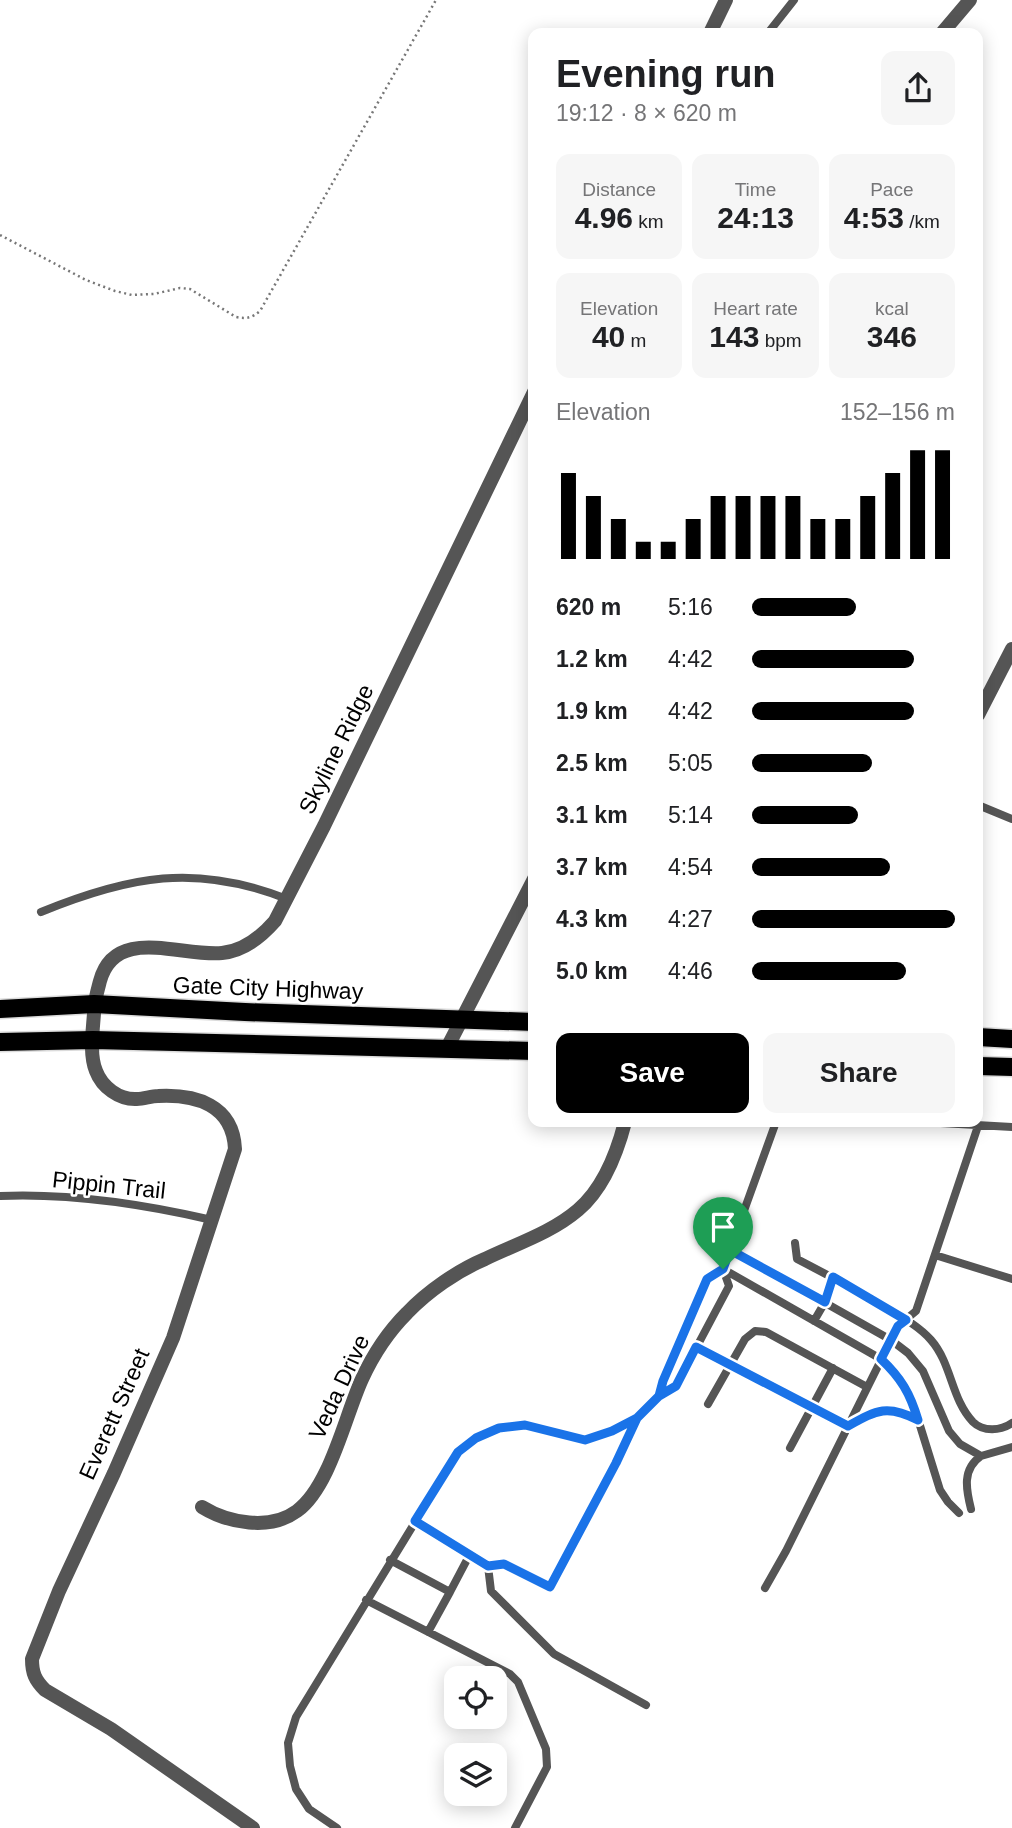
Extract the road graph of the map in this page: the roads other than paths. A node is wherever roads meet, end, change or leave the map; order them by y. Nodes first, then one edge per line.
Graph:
1 (726, 0) edge
2 (794, 0) edge
3 (970, 0) edge
4 (712, 28) edge
5 (772, 28) edge
6 (946, 28) edge
7 (528, 404) edge
8 (1012, 649) edge
9 (983, 705) edge
10 (983, 808) edge
11 (1012, 819) edge
12 (528, 891) edge
13 (287, 899) junction
14 (41, 912) dead end
15 (94, 1004) junction
16 (0, 1009) edge
17 (461, 1020) junction
18 (528, 1022) edge
19 (983, 1037) edge
20 (1012, 1039) edge
21 (93, 1040) junction
22 (0, 1042) edge
23 (447, 1048) junction
24 (528, 1051) edge
25 (983, 1066) edge
26 (1012, 1067) edge
27 (983, 1126) edge
28 (624, 1127) edge
29 (774, 1127) edge
30 (978, 1127) edge
31 (1012, 1127) edge
32 (0, 1196) edge
33 (212, 1220) junction
34 (795, 1243) dead end
35 (730, 1250) junction
36 (935, 1255) junction
37 (723, 1269) junction
38 (833, 1277) junction
39 (1012, 1279) edge
40 (825, 1302) junction
41 (906, 1320) junction
42 (814, 1321) junction
43 (891, 1339) junction
44 (696, 1347) junction
45 (881, 1359) junction
46 (730, 1365) junction
47 (834, 1368) junction
48 (867, 1387) junction
49 (659, 1396) junction
50 (708, 1404) dead end
51 (812, 1407) junction
52 (637, 1418) junction
53 (918, 1420) junction
54 (1012, 1423) edge
55 (848, 1426) junction
56 (1012, 1447) edge
57 (790, 1448) dead end
58 (981, 1455) junction
59 (202, 1507) dead end
60 (971, 1509) dead end
61 (959, 1513) dead end
62 (415, 1521) junction
63 (470, 1555) junction
64 (390, 1560) junction
65 (488, 1566) junction
66 (765, 1588) dead end
67 (450, 1592) junction
68 (366, 1600) junction
69 (428, 1632) junction
70 (646, 1705) dead end
71 (253, 1828) edge
72 (337, 1828) edge
73 (514, 1828) edge

1 - 4 street
2 - 5 lane
3 - 6 street
7 - 13 street, Skyline Ridge
8 - 9 street
10 - 11 lane
12 - 17 street
13 - 14 lane
13 - 15 street, Skyline Ridge
15 - 16 main road, Gate City Highway
15 - 17 main road, Gate City Highway
15 - 21 street, Everett Street
17 - 18 main road, Gate City Highway
17 - 23 street
19 - 20 main road
21 - 22 main road
21 - 23 main road
21 - 33 street, Everett Street
23 - 24 main road
25 - 26 main road
27 - 31 lane
28 - 59 street, Veda Drive
29 - 35 lane
30 - 36 lane
32 - 33 lane, Pippin Trail
33 - 71 street, Everett Street
34 - 38 lane
35 - 37 lane
35 - 40 lane
36 - 39 lane
36 - 41 lane
37 - 42 lane
37 - 44 lane
37 - 49 lane
38 - 40 lane
38 - 41 lane
40 - 42 lane
40 - 43 lane
41 - 43 lane
41 - 54 lane
42 - 45 lane
43 - 45 lane
43 - 58 lane
44 - 46 lane
44 - 49 lane
45 - 48 lane
45 - 53 lane
46 - 47 lane
46 - 50 lane
46 - 51 lane
47 - 48 lane
47 - 51 lane
48 - 55 lane
49 - 52 lane
51 - 55 lane
51 - 57 lane
52 - 62 lane
52 - 65 lane
53 - 55 lane
53 - 61 lane
55 - 66 lane
56 - 58 lane
58 - 60 lane
62 - 63 lane
62 - 64 lane
63 - 65 lane
63 - 67 lane
64 - 67 lane
64 - 68 lane
65 - 70 lane
67 - 69 lane
68 - 69 lane
68 - 72 lane
69 - 73 lane

